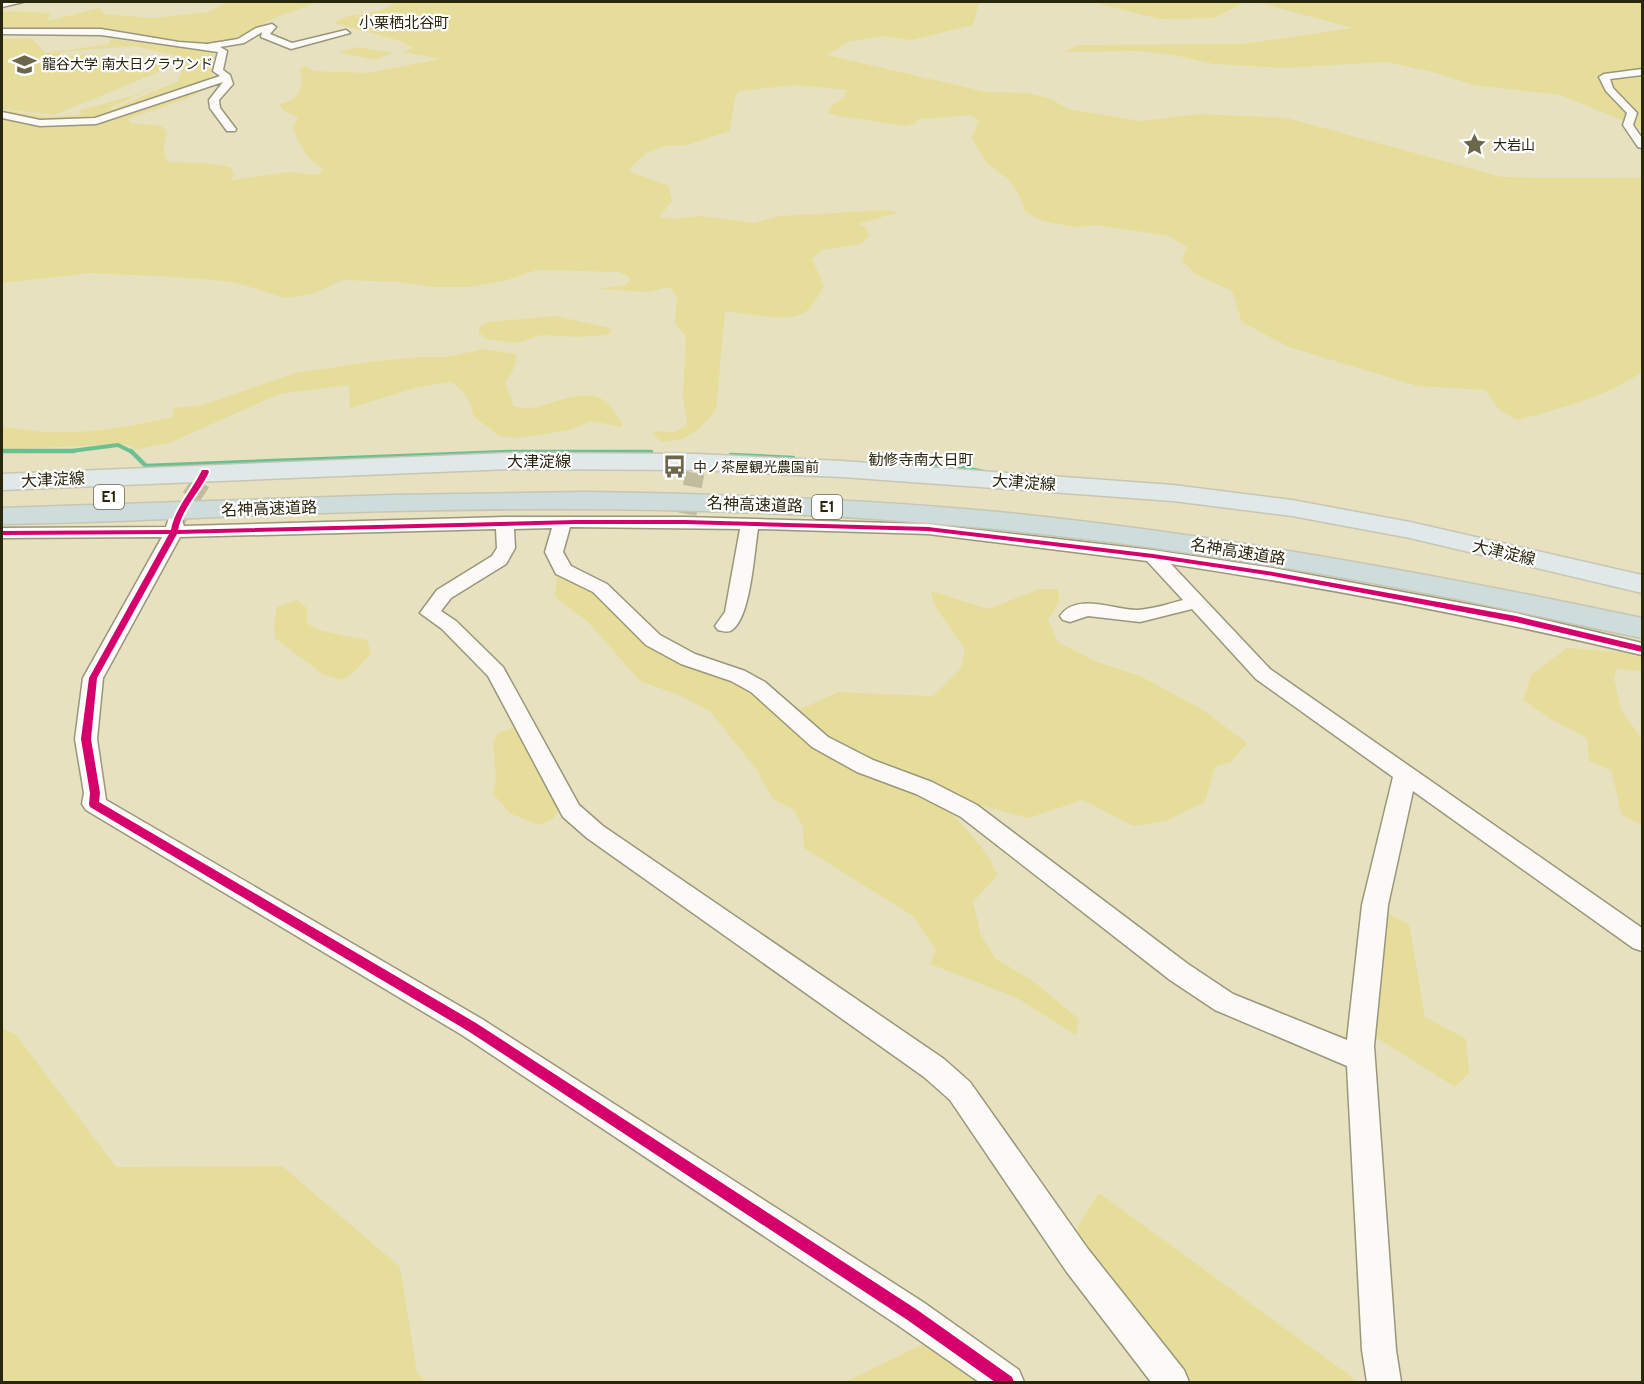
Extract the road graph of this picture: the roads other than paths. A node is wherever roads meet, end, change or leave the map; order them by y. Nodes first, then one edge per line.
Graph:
1 (19, 2) edge
2 (2, 5) edge
3 (2, 31) edge
4 (346, 33) dead end
5 (207, 47) junction
6 (1642, 72) edge
7 (227, 77) junction
8 (2, 115) edge
9 (231, 129) dead end
10 (1642, 144) edge
11 (2, 482) edge
12 (2, 500) edge
13 (2, 516) edge
14 (505, 522) junction
15 (563, 522) junction
16 (750, 524) junction
17 (174, 527) junction
18 (2, 533) edge
19 (1153, 556) junction
20 (1642, 584) edge
21 (1195, 602) junction
22 (1642, 610) edge
23 (1070, 616) dead end
24 (725, 626) dead end
25 (1642, 628) edge
26 (1642, 649) edge
27 (1405, 776) junction
28 (1642, 941) edge
29 (1361, 1059) junction
30 (1007, 1383) edge
31 (1172, 1383) edge
32 (1384, 1383) edge

1 - 2 street
3 - 5 street
4 - 5 street
5 - 7 street
6 - 10 street
7 - 8 street
7 - 9 street
11 - 20 main road, 大津淀線
12 - 22 highway, 名神高速道路 / E1
13 - 25 highway, 名神高速道路 / E1
14 - 15 street
14 - 17 street
14 - 31 street
15 - 16 street
15 - 29 street
16 - 19 street
16 - 24 street
17 - 18 street
17 - 30 street
19 - 21 street
19 - 26 street
21 - 23 street
21 - 27 street
27 - 28 street
27 - 29 street
29 - 32 street

